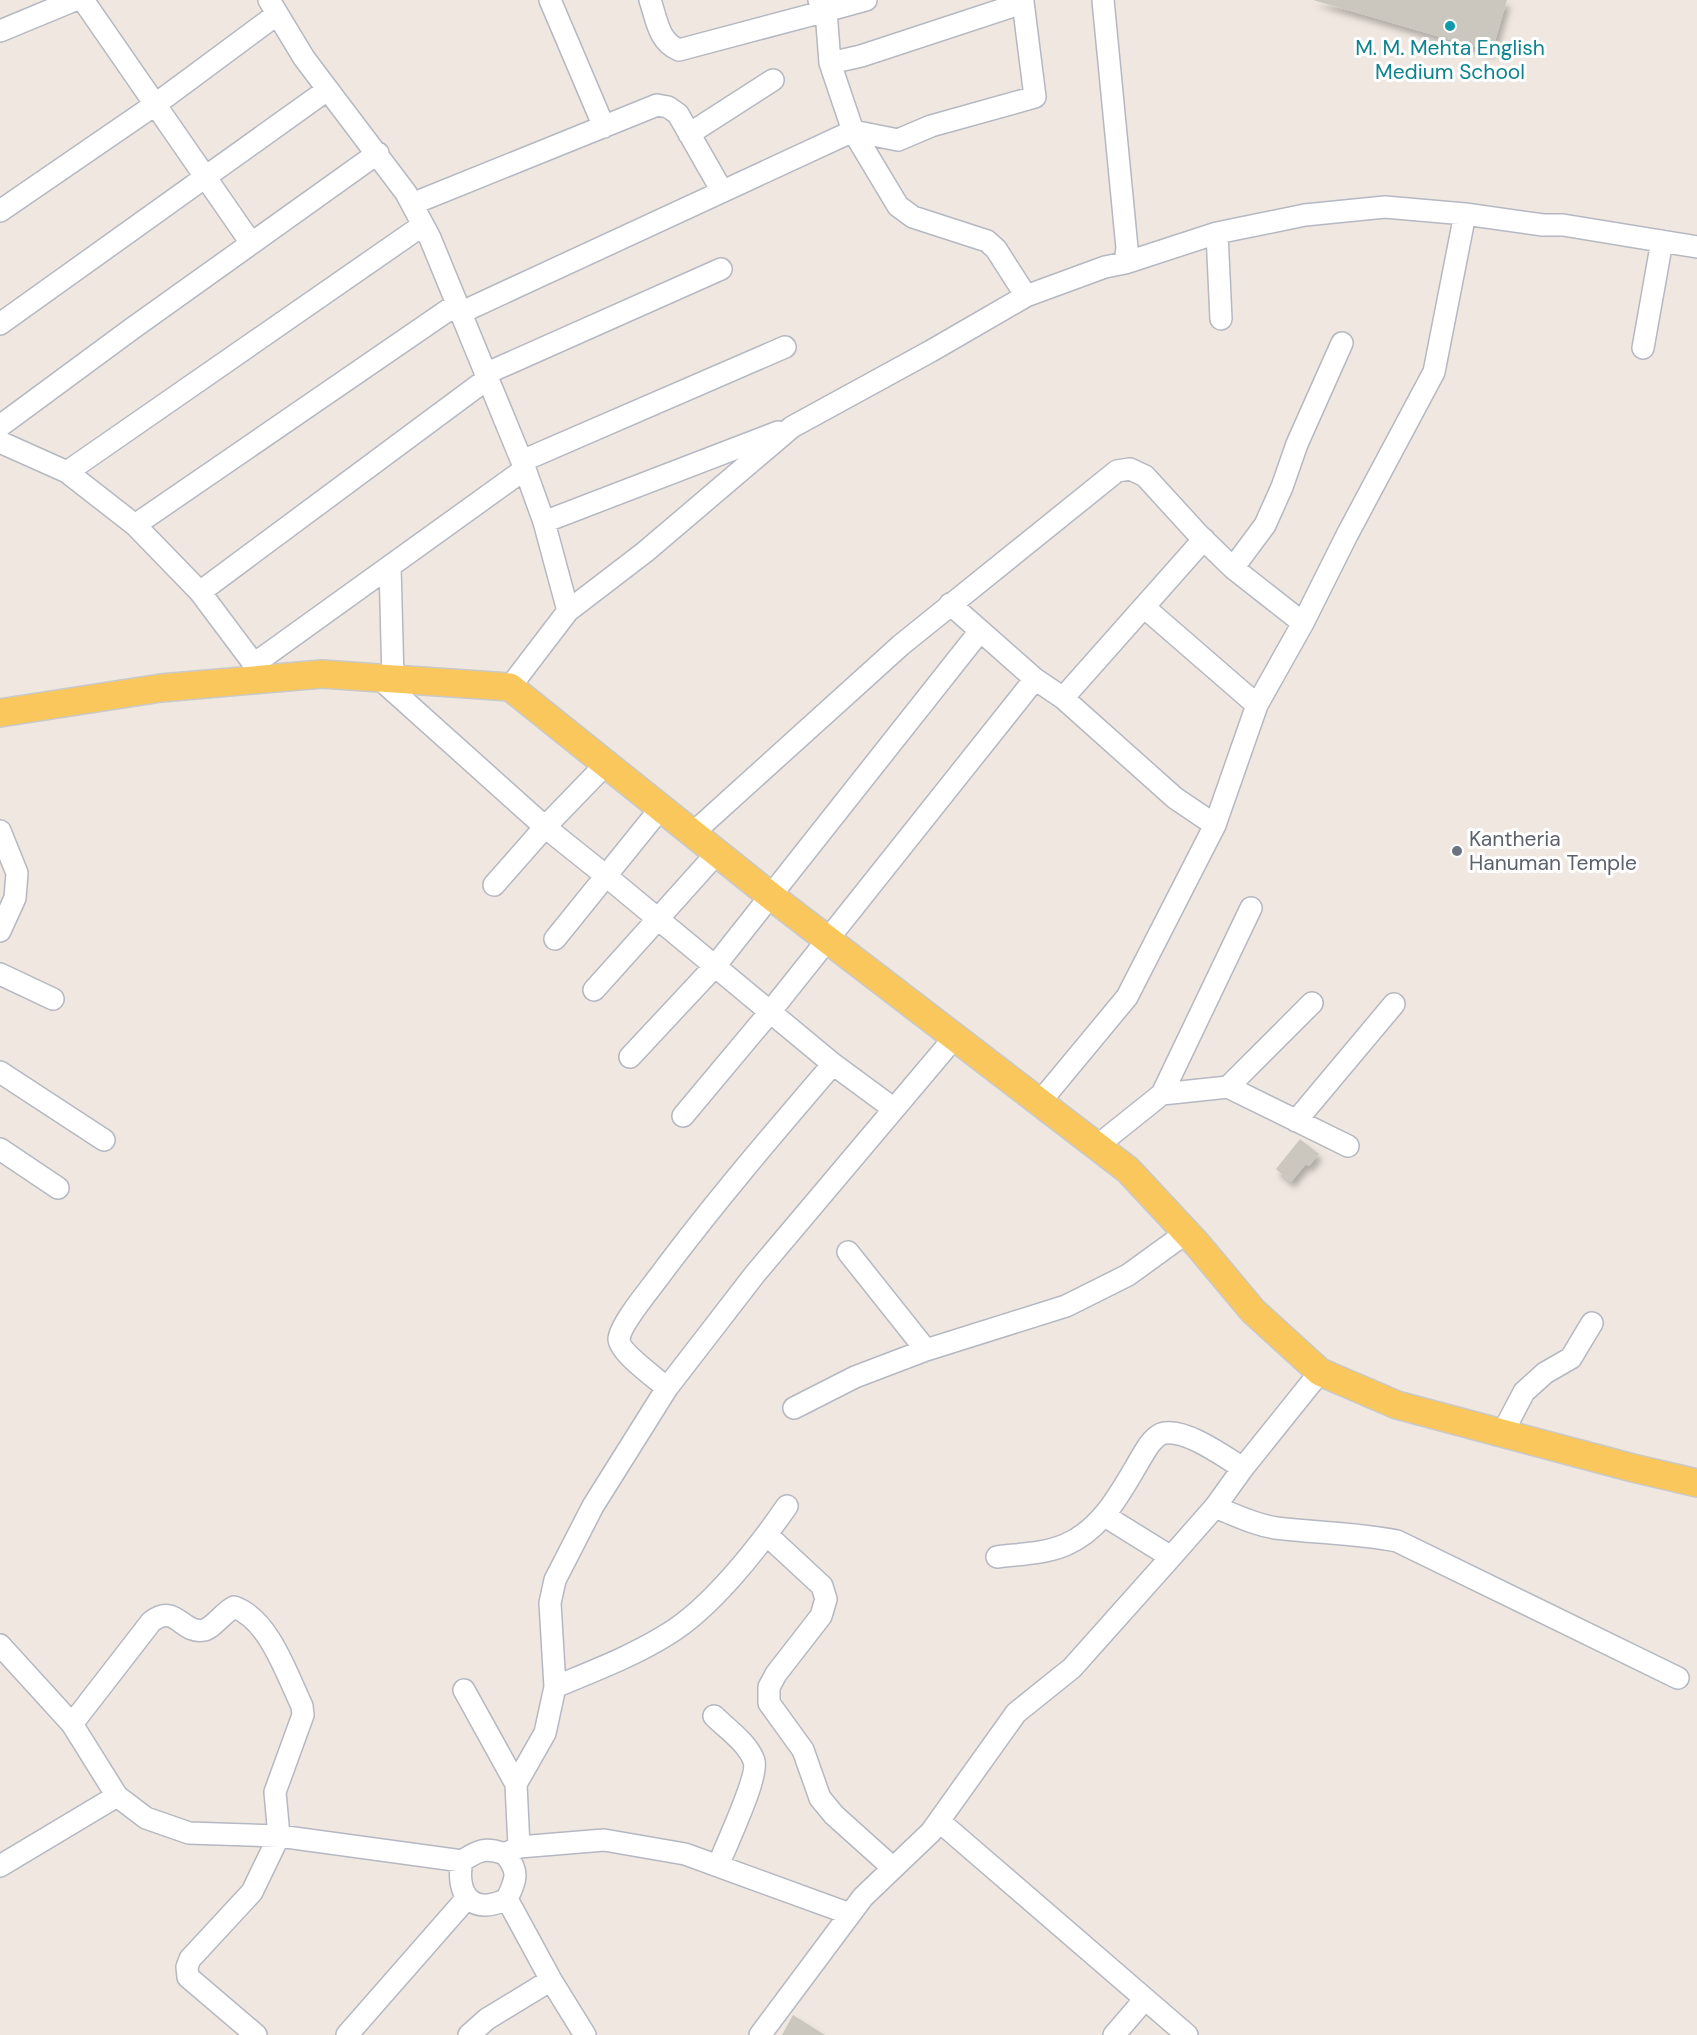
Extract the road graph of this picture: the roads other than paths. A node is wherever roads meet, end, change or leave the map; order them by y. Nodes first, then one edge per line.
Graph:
1 (75, 0) edge
2 (83, 0) edge
3 (550, 0) edge
4 (650, 0) edge
5 (866, 0) edge
6 (1103, 0) edge
7 (1023, 1) edge
8 (823, 5) edge
9 (272, 7) edge
10 (0, 31) edge
11 (831, 63) junction
12 (773, 80) dead end
13 (327, 90) junction
14 (156, 104) junction
15 (604, 127) junction
16 (853, 131) junction
17 (689, 134) junction
18 (378, 153) junction
19 (207, 176) junction
20 (722, 191) junction
21 (412, 204) junction
22 (0, 211) edge
23 (1465, 214) junction
24 (423, 225) junction
25 (1217, 233) junction
26 (1662, 241) junction
27 (251, 243) junction
28 (1697, 247) edge
29 (1125, 263) junction
30 (721, 269) dead end
31 (1026, 296) junction
32 (459, 308) junction
33 (1221, 320) dead end
34 (0, 324) edge
35 (1342, 343) dead end
36 (785, 347) dead end
37 (1644, 348) dead end
38 (486, 376) junction
39 (0, 426) edge
40 (792, 427) junction
41 (0, 442) edge
42 (523, 465) junction
43 (67, 472) junction
44 (544, 522) junction
45 (135, 525) junction
46 (1204, 539) junction
47 (390, 566) junction
48 (1233, 568) junction
49 (200, 592) junction
50 (950, 604) junction
51 (1144, 607) junction
52 (568, 611) junction
53 (1303, 624) junction
54 (980, 631) junction
55 (257, 672) junction
56 (387, 679) junction
57 (1035, 679) junction
58 (510, 687) junction
59 (1063, 698) junction
60 (1257, 705) junction
61 (0, 713) edge
62 (606, 764) junction
63 (660, 809) junction
64 (1215, 825) junction
65 (545, 827) junction
66 (0, 831) edge
67 (692, 834) junction
68 (717, 854) junction
69 (605, 875) junction
70 (494, 885) dead end
71 (772, 897) junction
72 (1251, 908) dead end
73 (659, 920) junction
74 (0, 931) edge
75 (555, 939) dead end
76 (827, 939) junction
77 (716, 966) junction
78 (0, 974) edge
79 (594, 990) dead end
80 (53, 999) dead end
81 (1312, 1003) dead end
82 (1394, 1004) dead end
83 (770, 1012) junction
84 (954, 1038) junction
85 (630, 1057) dead end
86 (833, 1064) junction
87 (0, 1072) edge
88 (1228, 1087) junction
89 (1161, 1094) junction
90 (1040, 1102) junction
91 (894, 1109) junction
92 (683, 1116) dead end
93 (1296, 1121) junction
94 (104, 1140) dead end
95 (1096, 1146) junction
96 (1348, 1146) dead end
97 (0, 1149) edge
98 (58, 1188) dead end
99 (1186, 1233) junction
100 (848, 1252) dead end
101 (1592, 1323) dead end
102 (926, 1350) junction
103 (1320, 1372) junction
104 (667, 1388) junction
105 (794, 1408) dead end
106 (1503, 1432) junction
107 (1243, 1468) junction
108 (1697, 1483) edge
109 (787, 1506) dead end
110 (1215, 1507) junction
111 (1105, 1516) junction
112 (767, 1535) junction
113 (997, 1557) dead end
114 (1171, 1557) junction
115 (0, 1644) edge
116 (1678, 1678) dead end
117 (555, 1687) junction
118 (464, 1690) dead end
119 (714, 1716) dead end
120 (72, 1724) junction
121 (516, 1784) junction
122 (117, 1796) junction
123 (939, 1821) junction
124 (279, 1836) junction
125 (512, 1851) junction
126 (462, 1861) junction
127 (0, 1866) edge
128 (718, 1866) junction
129 (893, 1868) junction
130 (467, 1898) junction
131 (507, 1899) junction
132 (850, 1914) junction
133 (551, 1980) junction
134 (1145, 1999) junction
135 (256, 2035) edge
136 (347, 2035) edge
137 (469, 2035) edge
138 (585, 2035) edge
139 (760, 2035) edge
140 (1114, 2035) edge
141 (1187, 2035) edge

1 - 10 street
2 - 14 street
3 - 15 street
4 - 8 street
5 - 8 street
6 - 29 street
7 - 11 street
7 - 16 street
8 - 11 street
9 - 13 street
9 - 14 street
11 - 16 street
12 - 17 street
13 - 18 street
13 - 19 street
14 - 19 street
14 - 22 street
15 - 17 street
15 - 21 street
16 - 20 street
16 - 31 street
17 - 20 street
18 - 21 street
18 - 27 street
19 - 27 street
19 - 34 street
20 - 32 street
21 - 24 street
23 - 25 street
23 - 26 street
23 - 53 street
24 - 32 street
24 - 43 street
25 - 29 street
25 - 33 street
26 - 28 street
26 - 37 street
27 - 39 street
29 - 31 street
30 - 38 street
31 - 40 street
32 - 38 street
32 - 45 street
35 - 48 street
36 - 42 street
38 - 42 street
38 - 49 street
40 - 44 street
40 - 52 street
41 - 43 street
42 - 44 street
42 - 47 street
43 - 45 street
44 - 52 street
45 - 49 street
46 - 48 street
46 - 50 street
46 - 51 street
47 - 55 street
47 - 56 street
48 - 53 street
49 - 55 street
50 - 54 street
50 - 67 street
51 - 59 street
51 - 60 street
52 - 58 street
53 - 60 street
54 - 57 street
54 - 71 street
55 - 56 main road
55 - 61 main road
56 - 58 main road
56 - 65 street
57 - 59 street
57 - 76 street
58 - 62 main road
59 - 64 street
60 - 64 street
62 - 63 main road
62 - 65 street
63 - 67 main road
63 - 69 street
64 - 90 street
65 - 69 street
65 - 70 street
66 - 74 street
67 - 68 main road
68 - 71 main road
68 - 73 street
69 - 73 street
69 - 75 street
71 - 76 main road
71 - 77 street
72 - 89 street
73 - 77 street
73 - 79 street
76 - 83 street
76 - 84 main road
77 - 83 street
77 - 85 street
78 - 80 street
81 - 88 street
82 - 93 street
83 - 86 street
83 - 92 street
84 - 90 main road
84 - 91 street
86 - 91 street
86 - 104 street
87 - 94 street
88 - 89 street
88 - 93 street
89 - 95 street
90 - 95 main road
91 - 104 street
93 - 96 street
95 - 99 main road
97 - 98 street
99 - 102 street
99 - 103 main road
100 - 102 street
101 - 106 street
102 - 105 street
103 - 106 main road
103 - 107 street
104 - 117 street
106 - 108 main road
107 - 110 street
107 - 111 street
109 - 112 street
110 - 114 street
110 - 116 street
111 - 113 street
111 - 114 street
112 - 117 street
112 - 129 street
114 - 123 street
115 - 120 street
117 - 121 street
118 - 121 street
119 - 128 street
120 - 122 street
120 - 124 street
121 - 125 street
122 - 124 street
122 - 127 street
123 - 129 street
123 - 134 street
124 - 126 street
124 - 135 street
125 - 126 street
125 - 128 street
125 - 131 street
126 - 130 street
128 - 132 street
129 - 132 street
130 - 131 street
130 - 136 street
131 - 133 street
132 - 139 street
133 - 137 street
133 - 138 street
134 - 140 street
134 - 141 street

